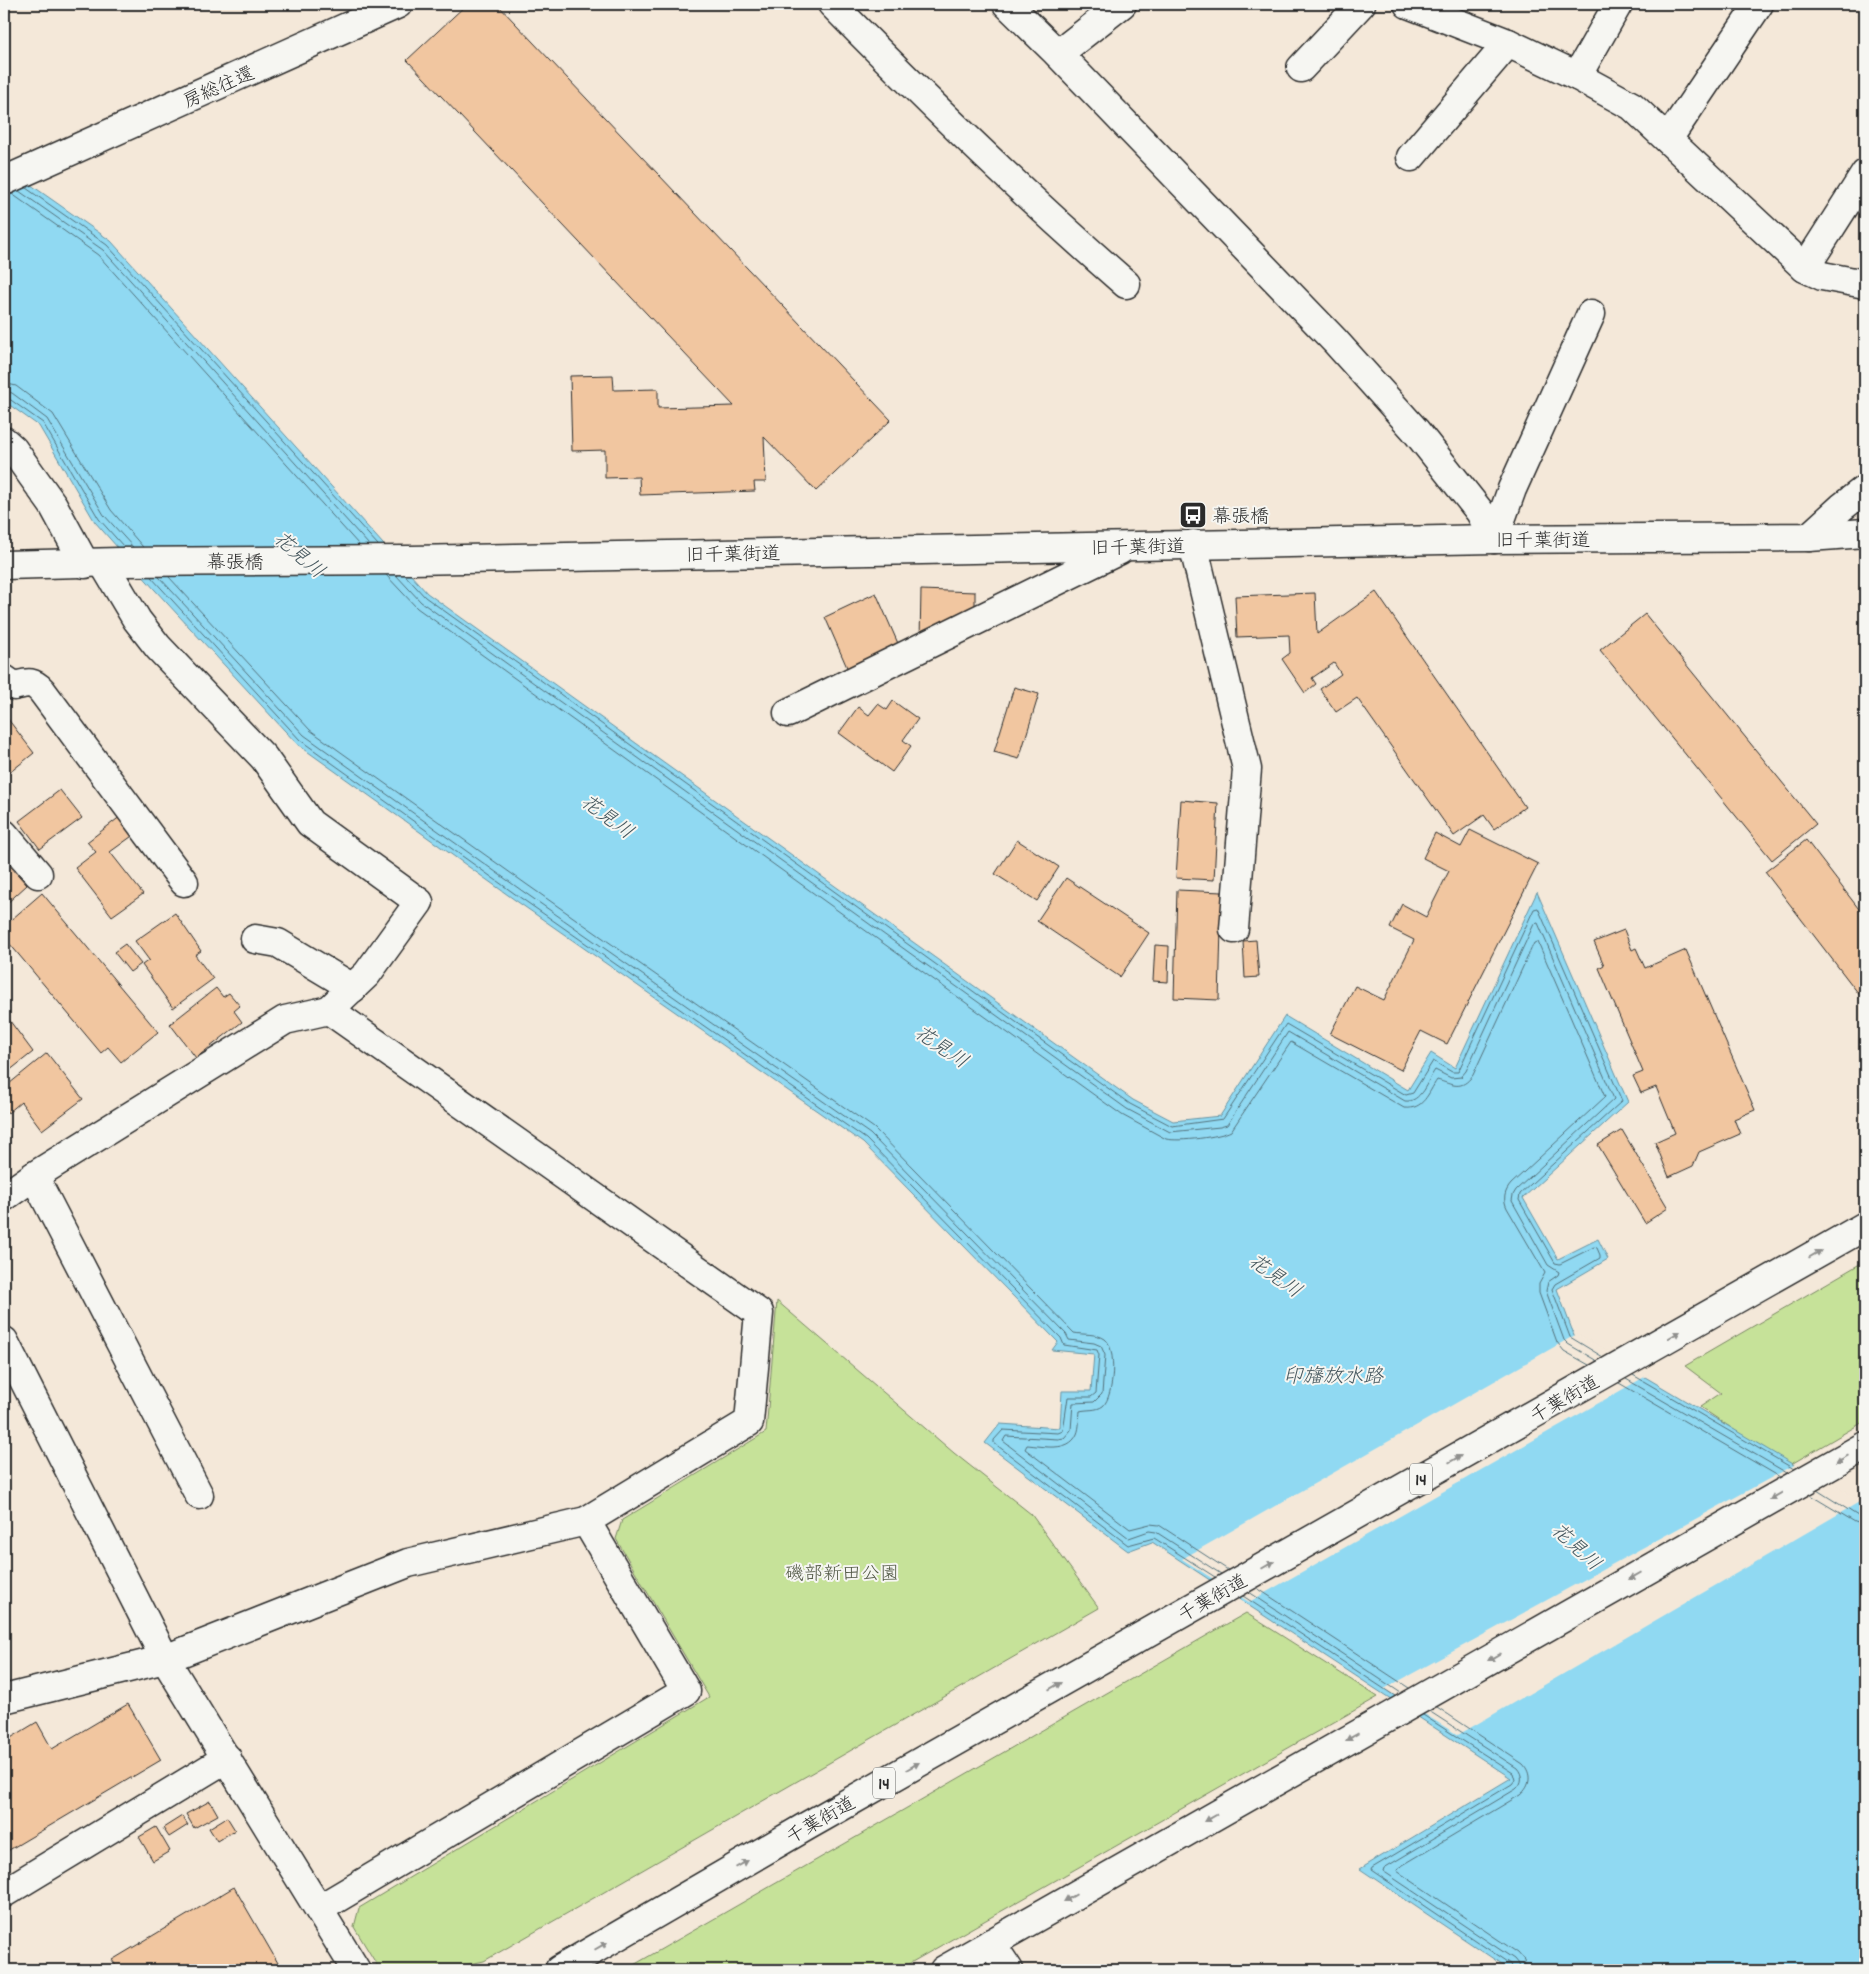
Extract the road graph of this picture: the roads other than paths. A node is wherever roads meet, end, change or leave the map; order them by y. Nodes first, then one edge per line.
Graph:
1 (398, 4) edge
2 (832, 4) edge
3 (1008, 4) edge
4 (1122, 4) edge
5 (1361, 4) edge
6 (1408, 4) edge
7 (1618, 4) edge
8 (1759, 4) edge
9 (1508, 43) junction
10 (1058, 54) junction
11 (1301, 68) dead end
12 (1577, 76) junction
13 (1668, 140) junction
14 (1411, 158) dead end
15 (1865, 174) edge
16 (4, 181) edge
17 (1805, 268) junction
18 (1126, 284) dead end
19 (1865, 284) edge
20 (1590, 314) dead end
21 (4, 441) edge
22 (1865, 489) edge
23 (1865, 533) edge
24 (1809, 537) junction
25 (1494, 539) junction
26 (1193, 544) junction
27 (1128, 546) junction
28 (411, 560) joint
29 (102, 563) junction
30 (4, 565) edge
31 (4, 679) edge
32 (788, 713) dead end
33 (4, 834) edge
34 (38, 874) dead end
35 (184, 882) dead end
36 (1234, 929) dead end
37 (255, 940) dead end
38 (352, 988) junction
39 (329, 1010) junction
40 (34, 1176) junction
41 (4, 1197) edge
42 (1865, 1226) edge
43 (4, 1341) edge
44 (1865, 1446) edge
45 (199, 1495) dead end
46 (586, 1521) junction
47 (165, 1659) junction
48 (4, 1699) edge
49 (227, 1758) junction
50 (4, 1893) edge
51 (319, 1909) junction
52 (992, 1943) junction
53 (356, 1970) edge
54 (559, 1970) edge
55 (944, 1970) edge
56 (1009, 1970) edge

1 - 16 main road, 房総往還
2 - 18 main road
3 - 10 main road
4 - 10 main road
5 - 11 main road
6 - 9 main road
7 - 12 main road
8 - 13 main road
9 - 12 main road
9 - 14 main road
10 - 25 main road
12 - 13 main road
13 - 17 main road
15 - 17 main road
17 - 19 main road
20 - 25 main road
21 - 29 main road
22 - 24 main road
23 - 24 main road, 旧千葉街道
24 - 25 main road, 旧千葉街道
25 - 26 main road, 旧千葉街道
26 - 27 main road, 旧千葉街道
26 - 36 main road
27 - 28 main road, 旧千葉街道
27 - 32 main road
28 - 29 main road, 幕張橋
29 - 30 main road
29 - 38 main road
31 - 35 main road
33 - 34 main road
37 - 38 main road
38 - 39 main road
39 - 40 main road
39 - 46 main road
40 - 41 main road
40 - 45 main road
54 -> 42 main road, 千葉街道 / 14
43 - 47 main road
44 -> 52 main road
46 - 47 main road
46 - 51 main road
47 - 48 main road
47 - 49 main road
49 - 50 main road
49 - 51 main road
51 - 53 main road
52 - 55 main road
52 - 56 main road

